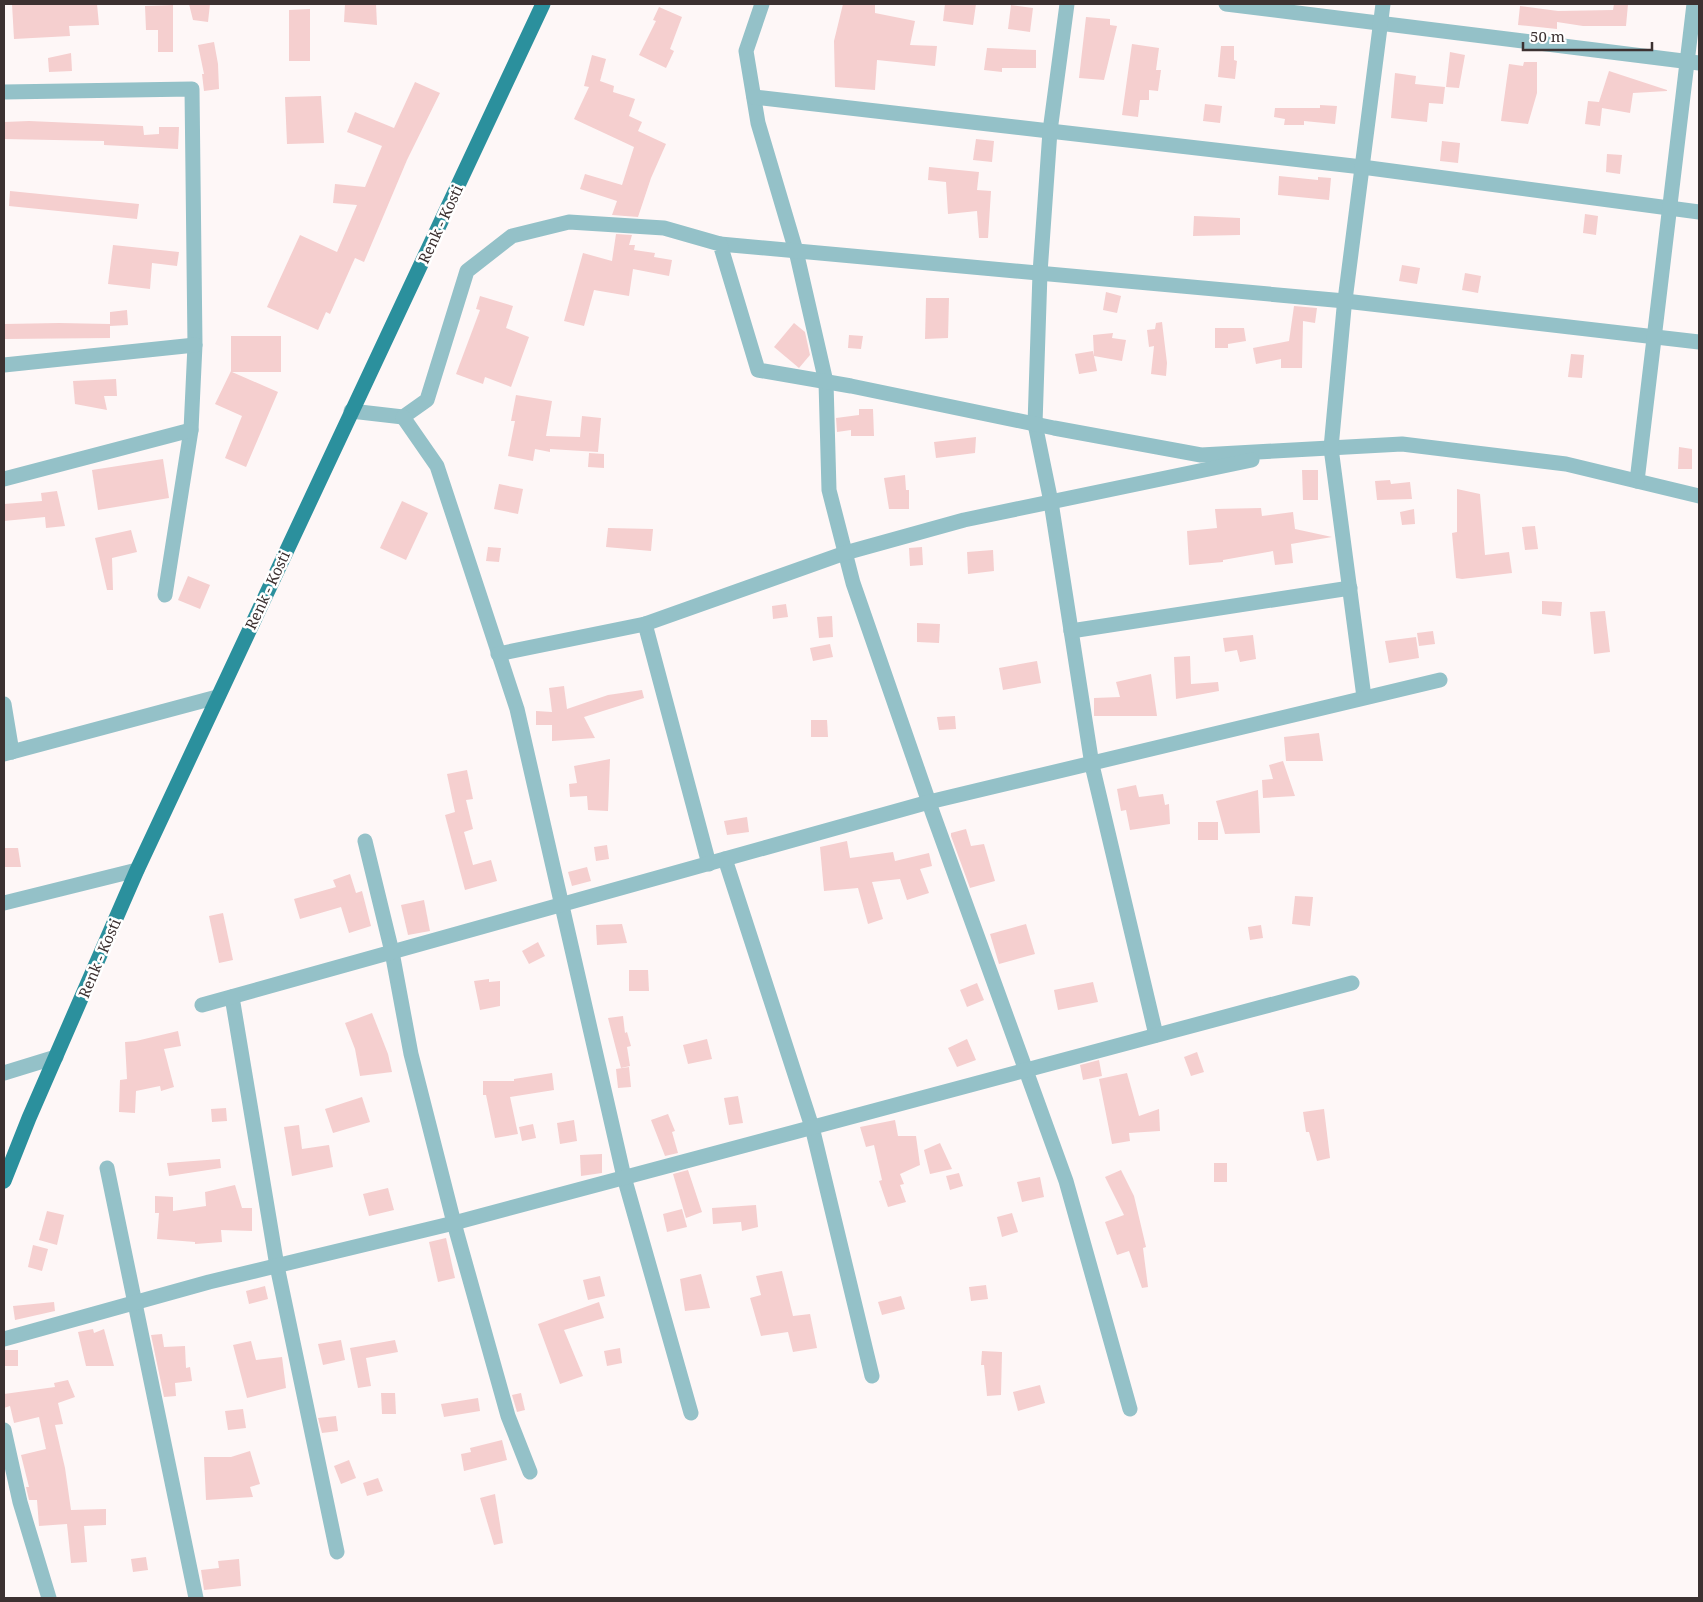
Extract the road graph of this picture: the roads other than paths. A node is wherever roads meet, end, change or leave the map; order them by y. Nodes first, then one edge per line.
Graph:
1 (543, 4) edge
2 (762, 4) edge
3 (1068, 4) edge
4 (1226, 4) edge
5 (1383, 4) edge
6 (1694, 4) edge
7 (1381, 24) junction
8 (1693, 63) edge
9 (4, 92) edge
10 (754, 97) junction
11 (1050, 131) junction
12 (1362, 167) junction
13 (1670, 208) junction
14 (1699, 212) edge
15 (720, 244) junction
16 (796, 251) junction
17 (1040, 273) junction
18 (1345, 301) junction
19 (1654, 337) junction
20 (1699, 342) edge
21 (195, 344) junction
22 (4, 365) edge
23 (826, 382) junction
24 (351, 411) junction
25 (403, 416) junction
26 (1035, 424) junction
27 (191, 430) junction
28 (1331, 448) junction
29 (1300, 450) junction
30 (4, 479) edge
31 (1637, 481) junction
32 (1699, 496) edge
33 (1051, 502) junction
34 (845, 553) junction
35 (1350, 588) junction
36 (165, 595) dead end
37 (645, 624) junction
38 (1071, 631) junction
39 (498, 654) junction
40 (1440, 680) dead end
41 (217, 697) junction
42 (1364, 697) junction
43 (4, 704) edge
44 (8, 753) edge
45 (1092, 765) junction
46 (929, 802) junction
47 (365, 841) dead end
48 (725, 859) junction
49 (709, 864) junction
50 (137, 870) junction
51 (4, 903) edge
52 (561, 905) junction
53 (392, 952) junction
54 (1352, 983) dead end
55 (232, 997) junction
56 (202, 1005) dead end
57 (1156, 1035) junction
58 (56, 1057) junction
59 (1026, 1069) junction
60 (4, 1074) edge
61 (812, 1127) junction
62 (107, 1168) dead end
63 (624, 1177) junction
64 (4, 1181) edge
65 (454, 1223) junction
66 (276, 1266) junction
67 (136, 1302) junction
68 (4, 1339) edge
69 (872, 1376) dead end
70 (1130, 1409) dead end
71 (691, 1413) dead end
72 (4, 1430) edge
73 (530, 1472) dead end
74 (337, 1552) dead end
75 (48, 1598) edge
76 (196, 1598) edge

1 - 24 main road, Renk - Kosti
2 - 10 street
3 - 11 street
4 - 7 street
5 - 7 street
6 - 8 street
7 - 8 street
7 - 12 street
8 - 13 street
9 - 21 street
10 - 11 street
10 - 16 street
11 - 12 street
11 - 17 street
12 - 13 street
12 - 18 street
13 - 14 street
13 - 19 street
15 - 16 street
15 - 23 street
15 - 25 street
16 - 17 street
16 - 23 street
17 - 18 street
17 - 26 street
18 - 19 street
18 - 28 street
19 - 20 street
19 - 31 street
21 - 22 street
21 - 27 street
23 - 26 street
23 - 34 street
24 - 25 street
24 - 41 main road, Renk - Kosti
25 - 39 street
26 - 29 street
26 - 33 street
27 - 30 street
27 - 36 street
28 - 29 street
28 - 31 street
28 - 35 street
29 - 33 street
31 - 32 street
33 - 34 street
33 - 38 street
34 - 37 street
34 - 46 street
35 - 38 street
35 - 42 street
37 - 39 street
37 - 49 street
38 - 45 street
39 - 52 street
40 - 42 street
41 - 44 street
41 - 50 main road, Renk - Kosti
42 - 45 street
43 - 44 street
45 - 46 street
45 - 57 street
46 - 48 street
46 - 59 street
47 - 53 street
48 - 49 street
48 - 61 street
49 - 52 street
50 - 51 street
50 - 58 main road, Renk - Kosti
52 - 53 street
52 - 63 street
53 - 55 street
53 - 65 street
54 - 57 street
55 - 56 street
55 - 66 street
57 - 59 street
58 - 60 street
58 - 64 main road, Renk - Kosti
59 - 61 street
59 - 70 street
61 - 63 street
61 - 69 street
62 - 67 street
63 - 65 street
63 - 71 street
65 - 66 street
65 - 73 street
66 - 67 street
66 - 74 street
67 - 68 street
67 - 76 street
72 - 75 street

